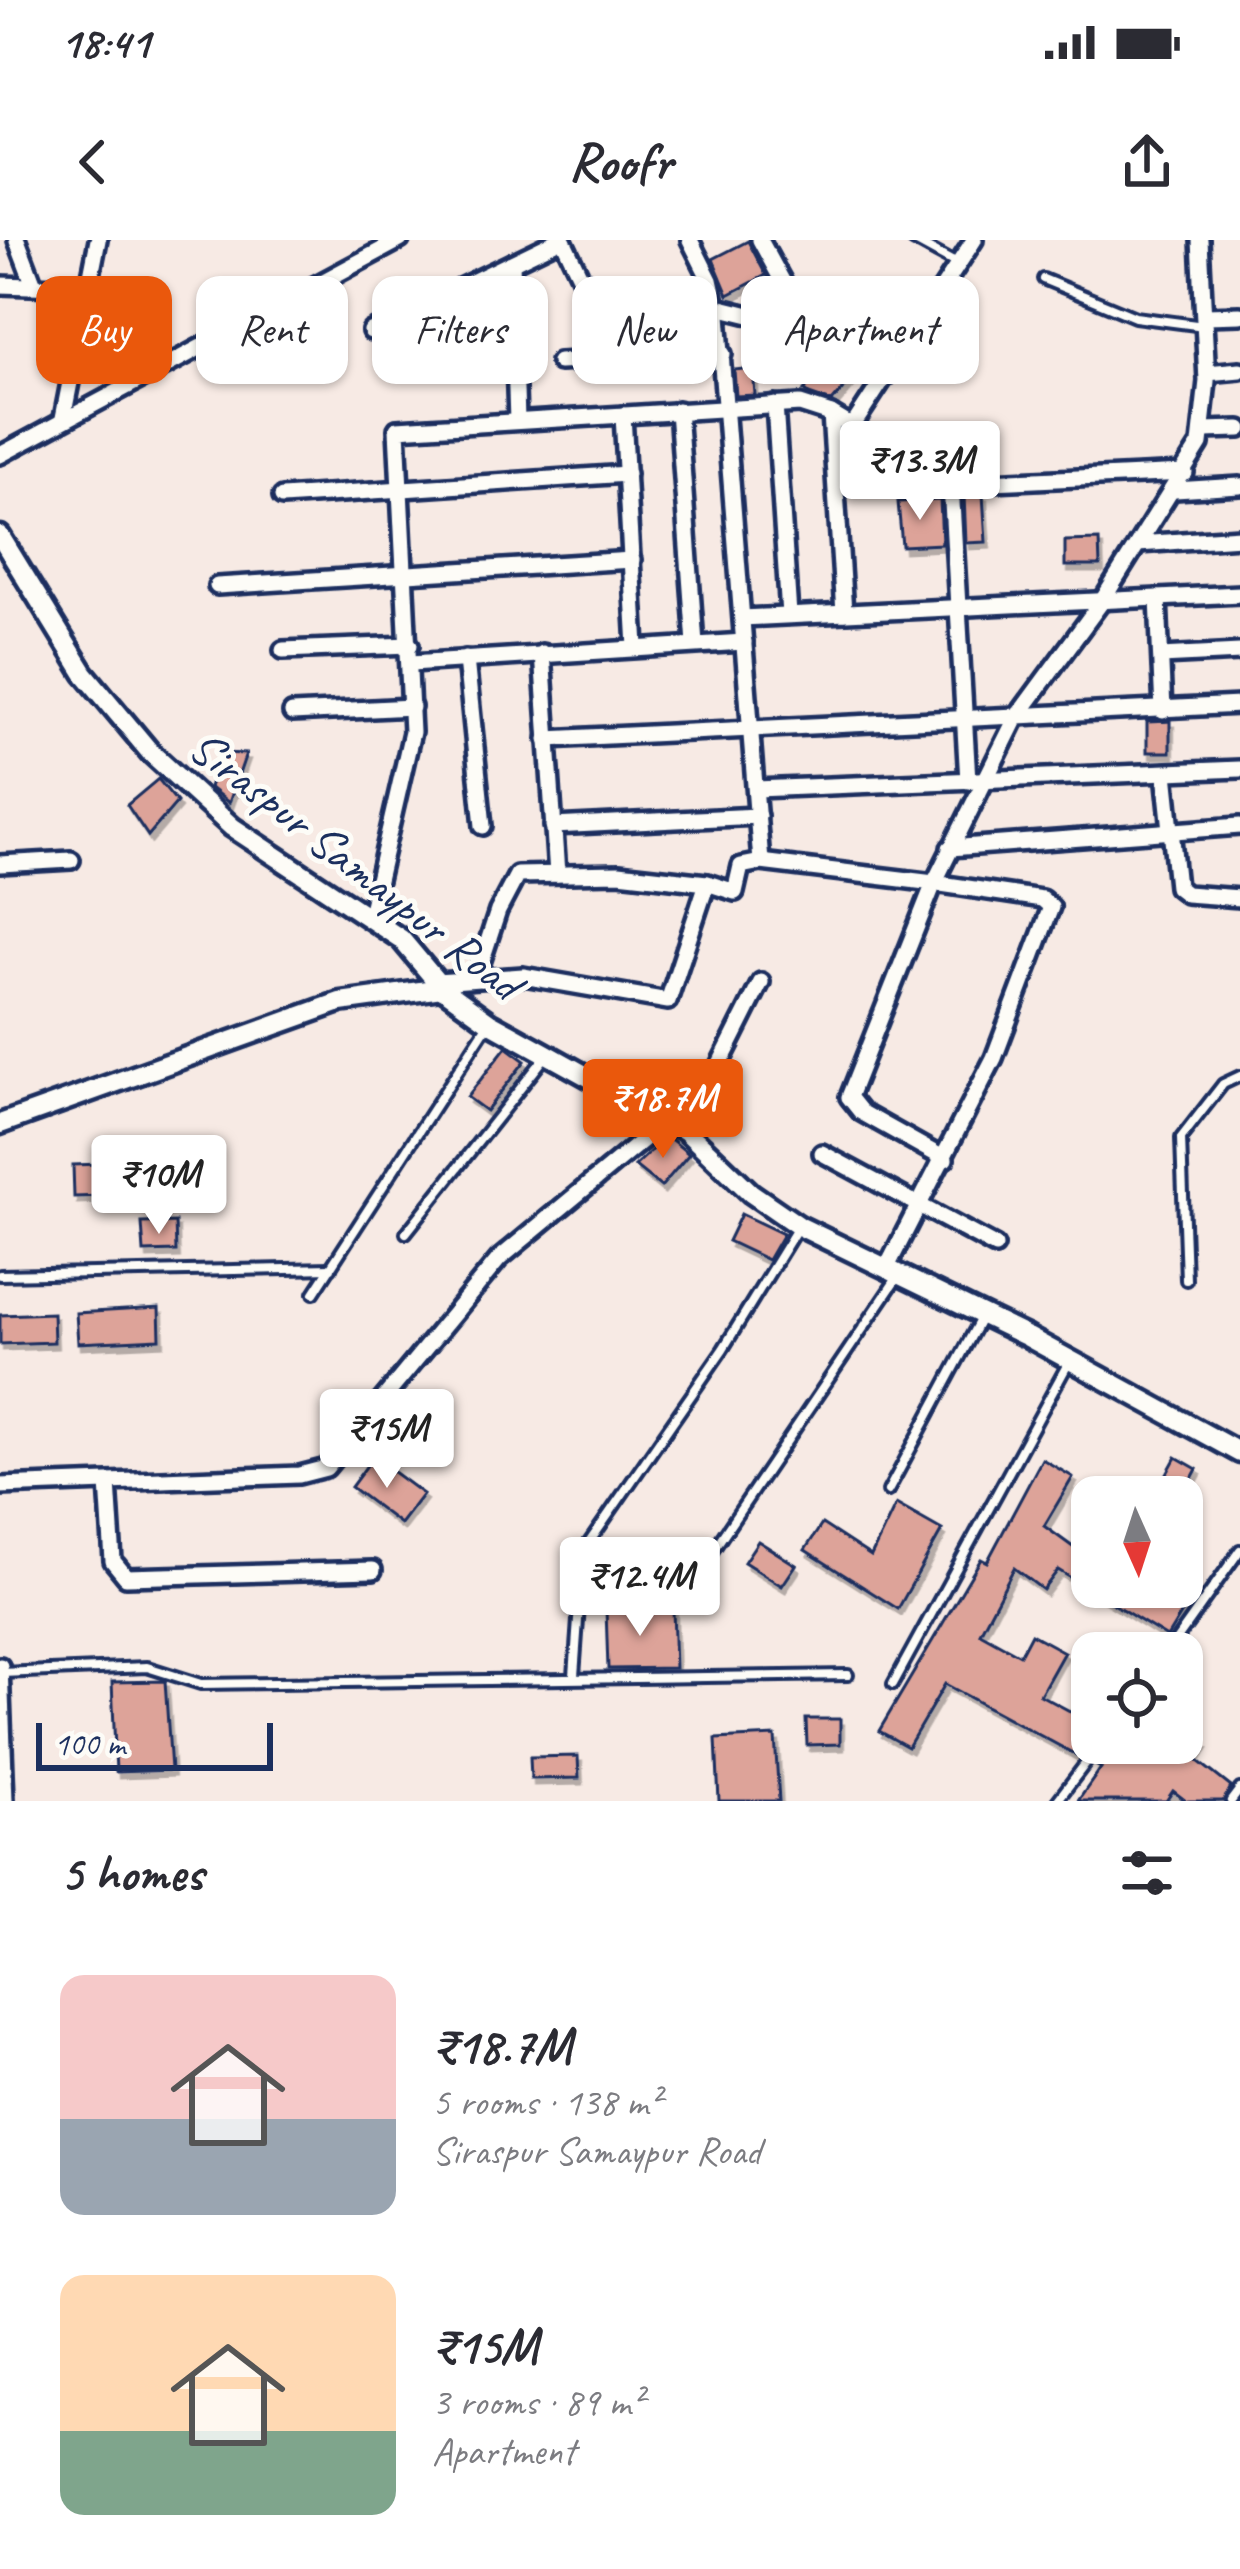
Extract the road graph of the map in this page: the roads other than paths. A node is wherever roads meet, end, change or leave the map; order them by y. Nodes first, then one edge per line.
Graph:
1 (17, 240) edge
2 (98, 240) edge
3 (400, 240) edge
4 (561, 240) edge
5 (690, 240) edge
6 (760, 240) edge
7 (913, 240) edge
8 (974, 240) edge
9 (1200, 240) edge
10 (366, 247) edge
11 (512, 262) junction
12 (958, 264) junction
13 (91, 276) edge
14 (579, 276) edge
15 (705, 276) edge
16 (1043, 280) dead end
17 (0, 285) edge
18 (34, 285) joint
19 (717, 307) joint
20 (1240, 315) edge
21 (1206, 321) junction
22 (371, 331) dead end
23 (717, 354) edge
24 (722, 354) junction
25 (572, 361) edge
26 (560, 362) dead end
27 (1240, 370) edge
28 (1207, 373) junction
29 (70, 384) edge
30 (775, 405) junction
31 (726, 406) junction
32 (677, 410) junction
33 (830, 414) junction
34 (623, 415) junction
35 (63, 418) junction
36 (517, 421) junction
37 (852, 428) junction
38 (1240, 429) edge
39 (1203, 430) junction
40 (0, 455) edge
41 (1185, 473) junction
42 (627, 474) junction
43 (951, 485) junction
44 (1240, 486) edge
45 (398, 489) junction
46 (1174, 490) junction
47 (282, 497) dead end
48 (0, 536) edge
49 (1240, 537) edge
50 (1138, 544) junction
51 (632, 560) junction
52 (404, 576) junction
53 (217, 586) dead end
54 (1240, 594) edge
55 (1158, 598) junction
56 (1102, 601) junction
57 (956, 608) junction
58 (844, 613) junction
59 (789, 615) junction
60 (742, 618) junction
61 (744, 642) junction
62 (694, 644) junction
63 (636, 647) junction
64 (283, 650) dead end
65 (1240, 652) edge
66 (542, 653) junction
67 (410, 654) junction
68 (1160, 656) junction
69 (466, 659) junction
70 (1240, 705) edge
71 (412, 707) junction
72 (1163, 711) junction
73 (292, 712) dead end
74 (1016, 718) junction
75 (964, 720) junction
76 (751, 729) junction
77 (548, 740) junction
78 (1240, 769) edge
79 (1166, 772) junction
80 (974, 781) junction
81 (756, 789) junction
82 (758, 816) junction
83 (483, 826) dead end
84 (553, 826) junction
85 (1240, 826) edge
86 (1169, 831) junction
87 (950, 848) junction
88 (71, 860) dead end
89 (760, 862) junction
90 (0, 863) edge
91 (556, 874) junction
92 (707, 883) junction
93 (934, 883) junction
94 (1240, 898) edge
95 (369, 919) junction
96 (476, 978) junction
97 (761, 982) dead end
98 (439, 985) junction
99 (489, 1022) junction
100 (547, 1054) junction
101 (1240, 1076) edge
102 (667, 1120) junction
103 (0, 1124) edge
104 (686, 1131) junction
105 (822, 1154) dead end
106 (945, 1159) junction
107 (922, 1206) junction
108 (799, 1226) junction
109 (406, 1233) dead end
110 (995, 1246) dead end
111 (331, 1268) junction
112 (893, 1270) junction
113 (0, 1275) edge
114 (1186, 1280) dead end
115 (314, 1293) dead end
116 (983, 1315) junction
117 (1070, 1359) junction
118 (1240, 1453) edge
119 (108, 1483) junction
120 (0, 1486) edge
121 (888, 1491) dead end
122 (1240, 1550) edge
123 (373, 1570) dead end
124 (576, 1615) junction
125 (1182, 1632) edge
126 (0, 1670) edge
127 (848, 1675) dead end
128 (574, 1676) junction
129 (893, 1684) dead end
130 (1085, 1764) edge
131 (1240, 1789) edge
132 (5, 1801) edge
133 (1057, 1801) edge
134 (1231, 1801) edge

1 - 18 street
2 - 13 street
3 - 10 street
4 - 11 street
4 - 14 street
5 - 15 street
6 - 19 street
7 - 12 lane
8 - 12 street
9 - 21 street
10 - 35 street
11 - 22 street
11 - 36 street
12 - 37 street
16 - 21 lane
17 - 18 street
19 - 24 street
20 - 21 street
21 - 28 street
23 - 24 street
24 - 31 street
25 - 26 street
27 - 28 street
28 - 39 street
29 - 35 street
30 - 31 street
30 - 33 street
30 - 59 street
31 - 32 street
31 - 60 street
32 - 34 street
32 - 62 street
33 - 37 street
33 - 58 street
34 - 36 street
34 - 42 street
35 - 40 street
36 - 45 street
37 - 43 street
38 - 39 street
39 - 41 street
41 - 43 street
41 - 46 street
42 - 45 street
42 - 51 street
43 - 57 street
44 - 46 street
45 - 47 street
45 - 52 street
46 - 50 street
48 - 95 street, Siraspur Samaypur Road
49 - 50 street
50 - 56 street
51 - 52 street
51 - 63 street
52 - 53 street
52 - 67 street
54 - 55 street
55 - 56 street
55 - 68 street
56 - 57 street
56 - 74 street
57 - 58 street
57 - 75 street
58 - 59 street
59 - 60 street
60 - 61 street
61 - 62 street
61 - 76 street
62 - 63 street
63 - 66 street
64 - 67 street
65 - 68 street
66 - 69 street
66 - 77 street
67 - 69 street
67 - 71 street
68 - 72 street
69 - 83 street
70 - 72 street
71 - 73 street
71 - 95 street
72 - 74 street
74 - 75 street
74 - 80 street
75 - 76 street
75 - 80 street
76 - 77 street
76 - 81 street
77 - 84 street
78 - 79 street
79 - 80 street
79 - 86 street
80 - 81 street
80 - 87 street
81 - 82 street
82 - 84 street
82 - 89 street
84 - 91 street
85 - 86 street
86 - 87 street
86 - 94 street
87 - 93 street
88 - 90 street
89 - 92 street
89 - 93 street
91 - 92 street
91 - 96 street
92 - 96 street
93 - 106 street
93 - 106 street
95 - 98 street, Siraspur Samaypur Road
96 - 98 street
97 - 104 street
98 - 99 street, Siraspur Samaypur Road
98 - 103 street
99 - 100 street, Siraspur Samaypur Road
99 - 111 lane
100 - 102 street, Siraspur Samaypur Road
100 - 109 lane
101 - 114 lane
102 - 104 street, Siraspur Samaypur Road
102 - 119 street
104 - 108 street, Siraspur Samaypur Road
105 - 107 street
106 - 107 street
107 - 110 street
107 - 112 street
108 - 112 street, Siraspur Samaypur Road
108 - 124 lane
111 - 113 lane
111 - 115 lane
112 - 116 street, Siraspur Samaypur Road
112 - 124 lane
116 - 117 street, Siraspur Samaypur Road
116 - 121 lane
117 - 118 street, Siraspur Samaypur Road
117 - 129 lane
119 - 120 street
119 - 123 street
122 - 125 lane
124 - 128 lane
126 - 128 lane
126 - 132 street
127 - 128 lane
130 - 133 lane
131 - 134 lane

